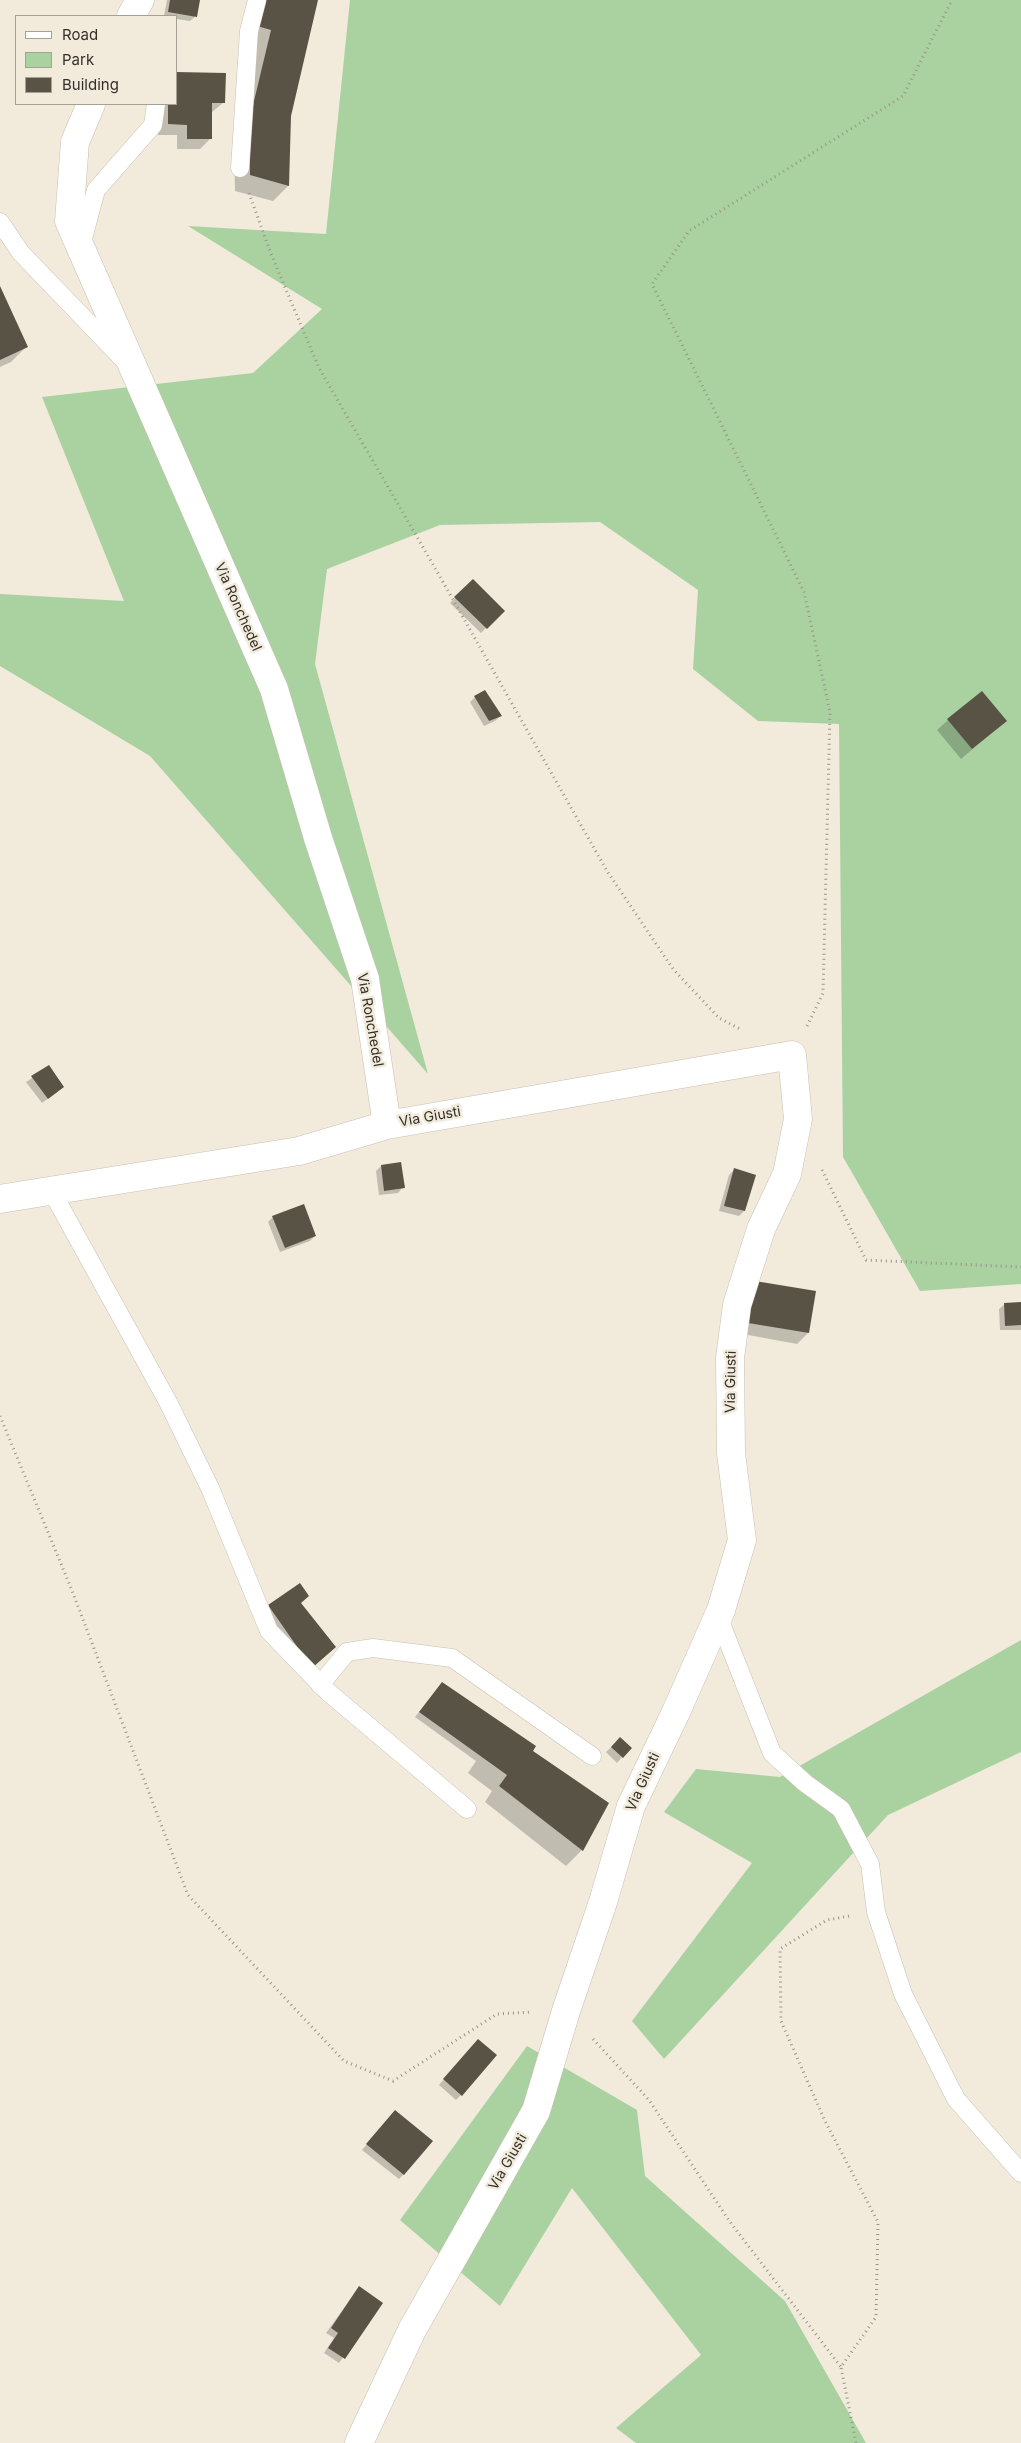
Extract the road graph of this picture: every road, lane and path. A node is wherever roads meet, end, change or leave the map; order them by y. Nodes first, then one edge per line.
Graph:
1 (140, 0) edge
2 (257, 0) edge
3 (952, 0) edge
4 (132, 15) edge
5 (91, 105) edge
6 (156, 105) edge
7 (240, 168) joint
8 (0, 222) edge
9 (80, 246) junction
10 (136, 372) junction
11 (744, 1031) dead end
12 (792, 1055) junction
13 (798, 1120) junction
14 (387, 1125) junction
15 (51, 1190) junction
16 (0, 1199) edge
17 (1021, 1267) edge
18 (0, 1416) edge
19 (718, 1616) junction
20 (320, 1685) junction
21 (592, 1756) dead end
22 (466, 1809) dead end
23 (876, 1912) junction
24 (566, 2011) junction
25 (1021, 2173) edge
26 (841, 2367) junction
27 (358, 2443) edge
28 (856, 2443) edge

1 - 4 street
2 - 7 lane
3 - 12 path
5 - 9 street, Via Ronchedel
6 - 9 lane
7 - 11 path
8 - 10 lane
9 - 10 street, Via Ronchedel
10 - 14 street, Via Ronchedel
12 - 13 street, Via Giusti
12 - 14 street, Via Giusti
13 - 17 path
13 - 19 street, Via Giusti
14 - 15 street, Via Giusti
15 - 16 street, Via Giusti
15 - 20 lane
18 - 24 path
19 - 23 lane
19 - 24 street, Via Giusti
20 - 21 lane
20 - 22 lane
23 - 25 lane
23 - 26 path
24 - 26 path
24 - 27 street, Via Giusti
26 - 28 path

